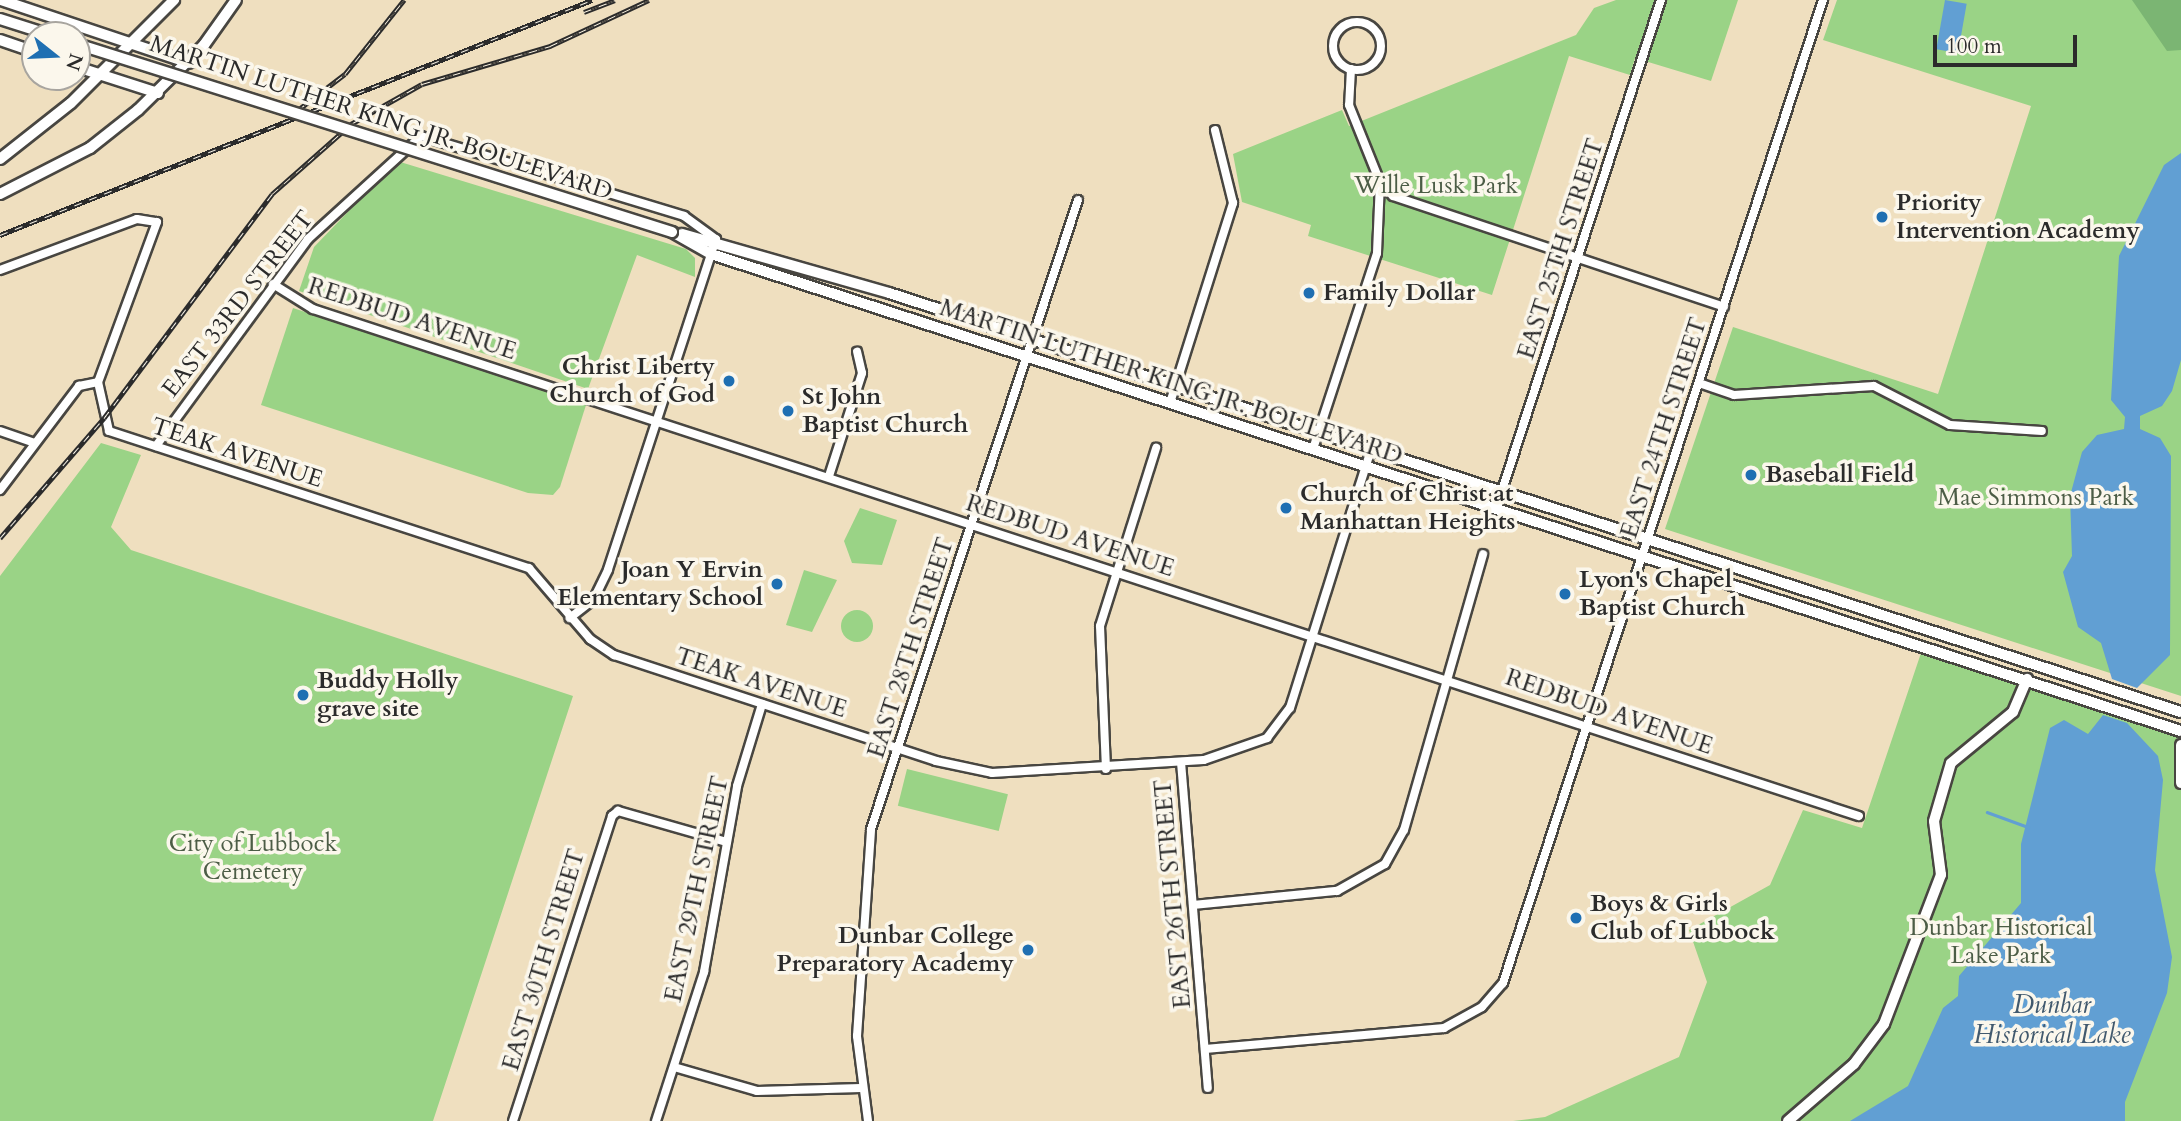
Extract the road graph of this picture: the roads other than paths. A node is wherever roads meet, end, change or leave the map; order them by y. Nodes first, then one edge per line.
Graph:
1 (1, 0) edge
2 (174, 0) edge
3 (236, 0) edge
4 (1661, 0) edge
5 (1824, 0) edge
6 (0, 19) edge
7 (21, 26) edge
8 (0, 40) edge
9 (134, 45) junction
10 (21, 47) edge
11 (91, 48) edge
12 (188, 63) junction
13 (1351, 68) junction
14 (91, 72) edge
15 (101, 75) junction
16 (158, 93) junction
17 (1215, 130) dead end
18 (0, 159) edge
19 (1380, 182) junction
20 (0, 194) edge
21 (1078, 201) dead end
22 (672, 232) junction
23 (716, 239) junction
24 (711, 254) junction
25 (1578, 258) junction
26 (0, 270) edge
27 (273, 284) junction
28 (1724, 306) junction
29 (1033, 340) junction
30 (857, 352) dead end
31 (1027, 358) junction
32 (98, 382) junction
33 (1699, 383) junction
34 (1176, 386) junction
35 (1170, 403) junction
36 (656, 420) junction
37 (0, 431) edge
38 (2042, 431) dead end
39 (1319, 433) junction
40 (34, 443) junction
41 (156, 446) junction
42 (1156, 448) dead end
43 (1313, 449) junction
44 (1371, 449) junction
45 (1366, 468) junction
46 (829, 476) junction
47 (0, 489) edge
48 (1502, 492) junction
49 (1496, 509) junction
50 (972, 524) junction
51 (1647, 540) junction
52 (1483, 554) dead end
53 (1641, 557) junction
54 (1115, 572) junction
55 (570, 618) junction
56 (1313, 636) junction
57 (1446, 678) junction
58 (2027, 680) junction
59 (762, 704) junction
60 (2181, 712) edge
61 (1587, 724) junction
62 (2181, 731) edge
63 (2181, 745) edge
64 (897, 748) junction
65 (1181, 762) junction
66 (1106, 769) junction
67 (2181, 783) edge
68 (1859, 816) dead end
69 (727, 842) junction
70 (1193, 905) junction
71 (1205, 1049) junction
72 (674, 1067) junction
73 (861, 1088) junction
74 (1208, 1088) dead end
75 (513, 1121) edge
76 (656, 1121) edge
77 (868, 1121) edge
78 (1788, 1121) edge

1 - 9 main road
2 - 9 main road
3 - 12 main road
4 - 25 street, EAST 25TH STREET
5 - 28 street, EAST 24TH STREET
6 - 7 main road
8 - 10 main road
9 - 12 main road
9 - 15 main road
11 - 22 main road, MARTIN LUTHER KING JR. BOULEVARD, bridge
12 - 16 main road
13 - 13 street
13 - 19 street
14 - 15 main road
15 - 16 main road
15 - 18 main road
16 - 20 main road
17 - 34 street
19 - 25 street
19 - 39 street
21 - 29 street, EAST 28TH STREET
22 - 23 main road, MARTIN LUTHER KING JR. BOULEVARD
22 - 24 main road, MARTIN LUTHER KING JR. BOULEVARD
23 - 24 street
23 - 27 street, EAST 33RD STREET
23 - 29 main road, MARTIN LUTHER KING JR. BOULEVARD
24 - 31 main road, MARTIN LUTHER KING JR. BOULEVARD
24 - 36 street
25 - 28 street
25 - 48 street, EAST 25TH STREET
26 - 32 street
27 - 36 street, REDBUD AVENUE
27 - 41 street, EAST 33RD STREET
28 - 33 street, EAST 24TH STREET
29 - 31 street, EAST 28TH STREET
29 - 34 main road, MARTIN LUTHER KING JR. BOULEVARD
30 - 46 street
31 - 35 main road, MARTIN LUTHER KING JR. BOULEVARD
31 - 50 street, EAST 28TH STREET
32 - 40 street
32 - 41 street, TEAK AVENUE
33 - 38 street
33 - 51 street, EAST 24TH STREET
34 - 35 street
34 - 39 main road, MARTIN LUTHER KING JR. BOULEVARD
35 - 43 main road, MARTIN LUTHER KING JR. BOULEVARD
36 - 46 street, REDBUD AVENUE
36 - 55 street
37 - 40 street
39 - 43 street
39 - 44 main road, MARTIN LUTHER KING JR. BOULEVARD
40 - 47 street
41 - 55 street, TEAK AVENUE
42 - 54 street
43 - 45 main road, MARTIN LUTHER KING JR. BOULEVARD
44 - 45 street, EAST 26TH STREET
44 - 48 main road, MARTIN LUTHER KING JR. BOULEVARD
45 - 49 main road, MARTIN LUTHER KING JR. BOULEVARD
45 - 56 street, EAST 26TH STREET
46 - 50 street, REDBUD AVENUE
48 - 49 street, EAST 25TH STREET
48 - 51 main road, MARTIN LUTHER KING JR. BOULEVARD
49 - 53 main road, MARTIN LUTHER KING JR. BOULEVARD
50 - 54 street, REDBUD AVENUE
50 - 64 street, EAST 28TH STREET
51 - 53 street, EAST 24TH STREET
51 - 60 main road, MARTIN LUTHER KING JR. BOULEVARD
52 - 57 street
53 - 58 main road, MARTIN LUTHER KING JR. BOULEVARD
53 - 61 street, EAST 24TH STREET
54 - 56 street, REDBUD AVENUE
54 - 66 street
55 - 59 street, TEAK AVENUE
56 - 57 street, REDBUD AVENUE
56 - 65 street, EAST 26TH STREET
57 - 61 street, REDBUD AVENUE
57 - 70 street
58 - 62 main road, MARTIN LUTHER KING JR. BOULEVARD
58 - 78 street
59 - 64 street, TEAK AVENUE
59 - 69 street, EAST 29TH STREET
61 - 68 street, REDBUD AVENUE
61 - 71 street, EAST 24TH STREET
63 - 67 street
64 - 66 street, TEAK AVENUE
64 - 73 street, EAST 28TH STREET
65 - 66 street, TEAK AVENUE
65 - 70 street, EAST 26TH STREET
69 - 72 street, EAST 29TH STREET
69 - 75 street, EAST 30TH STREET
70 - 71 street, EAST 26TH STREET
71 - 74 street, EAST 26TH STREET
72 - 73 street
72 - 76 street, EAST 29TH STREET
73 - 77 street, EAST 28TH STREET

